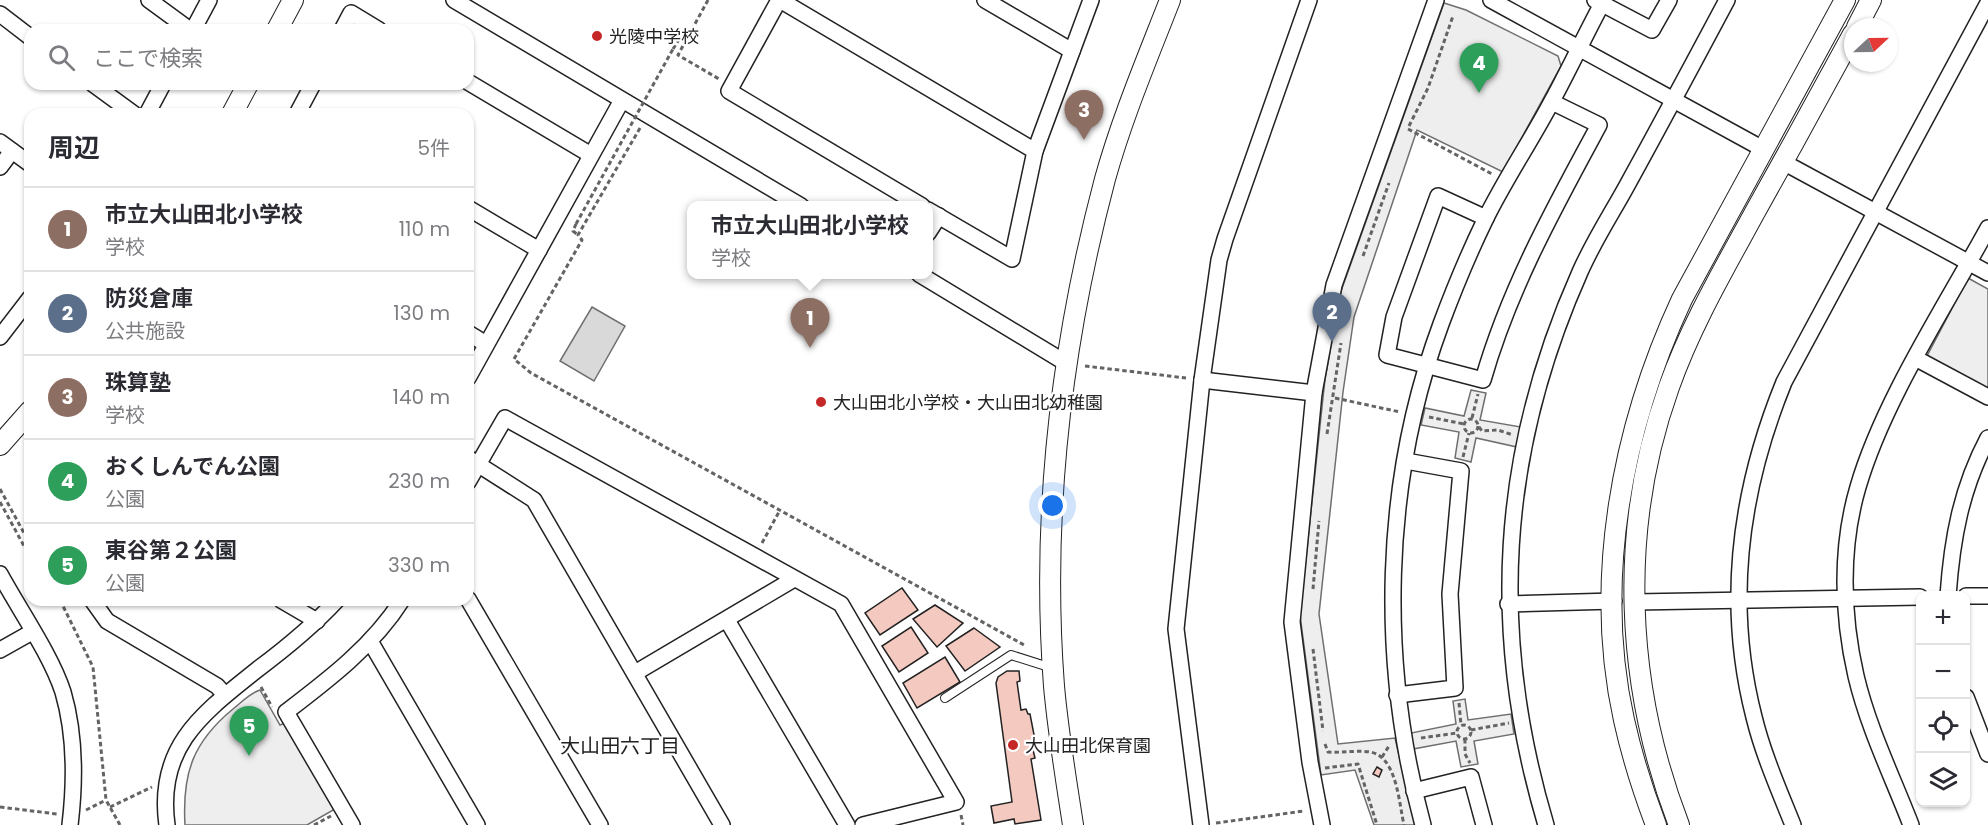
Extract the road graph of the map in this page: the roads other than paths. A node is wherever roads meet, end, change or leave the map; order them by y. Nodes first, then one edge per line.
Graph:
1 (149, 0) edge
2 (209, 0) edge
3 (293, 0) edge
4 (454, 0) edge
5 (779, 0) edge
6 (985, 0) edge
7 (1091, 0) edge
8 (1170, 0) edge
9 (1309, 0) edge
10 (1436, 0) edge
11 (1491, 0) edge
12 (1669, 0) edge
13 (1727, 0) edge
14 (1845, 0) edge
15 (1871, 0) edge
16 (1600, 1) edge
17 (1988, 3) edge
18 (0, 14) edge
19 (1862, 18) edge
20 (183, 24) edge
21 (195, 24) edge
22 (280, 24) edge
23 (345, 24) edge
24 (369, 24) edge
25 (24, 32) edge
26 (1580, 48) junction
27 (1844, 50) edge
28 (1072, 51) junction
29 (474, 86) edge
30 (101, 90) edge
31 (160, 90) edge
32 (245, 90) edge
33 (311, 90) edge
34 (1674, 99) junction
35 (621, 100) junction
36 (1552, 102) junction
37 (126, 108) edge
38 (150, 108) edge
39 (235, 108) edge
40 (304, 108) edge
41 (6, 147) edge
42 (1763, 149) junction
43 (1035, 151) junction
44 (591, 155) junction
45 (24, 160) edge
46 (1783, 162) junction
47 (0, 167) edge
48 (793, 201) edge
49 (914, 201) edge
50 (474, 212) edge
51 (934, 213) edge
52 (1875, 214) junction
53 (1486, 218) junction
54 (1988, 228) edge
55 (539, 250) junction
56 (1969, 262) junction
57 (1988, 273) edge
58 (927, 279) edge
59 (24, 305) edge
60 (0, 337) edge
61 (474, 337) edge
62 (486, 344) junction
63 (1917, 359) junction
64 (1066, 363) junction
65 (474, 367) edge
66 (1427, 367) junction
67 (1202, 380) junction
68 (1314, 393) junction
69 (1988, 396) edge
70 (24, 418) edge
71 (1988, 438) edge
72 (0, 445) edge
73 (474, 460) edge
74 (1406, 461) junction
75 (474, 462) edge
76 (0, 574) edge
77 (794, 579) junction
78 (1948, 591) edge
79 (1970, 596) edge
80 (1988, 596) edge
81 (1916, 597) edge
82 (1845, 598) junction
83 (1738, 600) junction
84 (1614, 601) junction
85 (1635, 602) junction
86 (1508, 604) junction
87 (96, 606) edge
88 (291, 606) edge
89 (331, 606) edge
90 (397, 606) edge
91 (472, 606) edge
92 (727, 620) junction
93 (317, 621) junction
94 (32, 632) junction
95 (370, 641) junction
96 (0, 650) edge
97 (1053, 669) junction
98 (635, 673) junction
99 (225, 695) junction
100 (1397, 695) junction
101 (945, 698) dead end
102 (1966, 699) edge
103 (1988, 754) edge
104 (1414, 791) junction
105 (64, 820) edge
106 (1207, 824) edge
107 (167, 825) edge
108 (352, 825) edge
109 (477, 825) edge
110 (600, 825) edge
111 (722, 825) edge
112 (847, 825) edge
113 (863, 825) edge
114 (1073, 825) edge
115 (1322, 825) edge
116 (1423, 825) edge
117 (1484, 825) edge
118 (1546, 825) edge
119 (1656, 825) edge
120 (1679, 825) edge
121 (1792, 825) edge
122 (1911, 825) edge

1 - 20 street
2 - 21 street
3 - 22 street
4 - 35 street
5 - 43 street
5 - 49 street
6 - 28 street
7 - 28 street
8 - 64 street
9 - 67 street
10 - 68 street
11 - 26 street
12 - 16 street
13 - 34 street
14 - 42 street
15 - 19 street
16 - 26 street
17 - 52 street
18 - 25 street
23 - 24 street
26 - 34 street
26 - 36 street
27 - 46 street
28 - 43 street
29 - 44 street
30 - 37 street
31 - 38 street
32 - 39 street
33 - 40 street
34 - 42 street
34 - 86 street
35 - 44 street
35 - 48 street
36 - 53 street
36 - 66 street
41 - 45 street
41 - 47 street
42 - 84 street
43 - 51 street
44 - 55 street
46 - 52 street
46 - 85 street
50 - 55 street
52 - 56 street
52 - 83 street
53 - 66 street
53 - 66 street
54 - 56 street
55 - 62 street
56 - 57 street
56 - 63 street
58 - 64 street
59 - 60 street
61 - 62 street
62 - 65 street
63 - 69 street
63 - 82 street
64 - 97 street
66 - 74 street
67 - 68 street
67 - 106 street
68 - 115 street
70 - 72 street
71 - 78 street
73 - 77 street
74 - 100 street
74 - 100 street
75 - 98 street
76 - 94 street
77 - 92 street
77 - 113 street
79 - 80 street
81 - 82 street
82 - 83 street
82 - 122 street
83 - 85 street
83 - 121 street
84 - 86 street
84 - 119 street
85 - 120 street
86 - 118 street
87 - 99 street
88 - 93 street
89 - 93 street
90 - 95 street
91 - 110 street
92 - 98 street
92 - 112 street
93 - 99 street
94 - 96 street
94 - 105 street
95 - 108 street
95 - 109 street
97 - 101 lane
97 - 114 street
98 - 111 street
99 - 107 street
100 - 104 street
102 - 103 street
104 - 116 street
104 - 117 street

